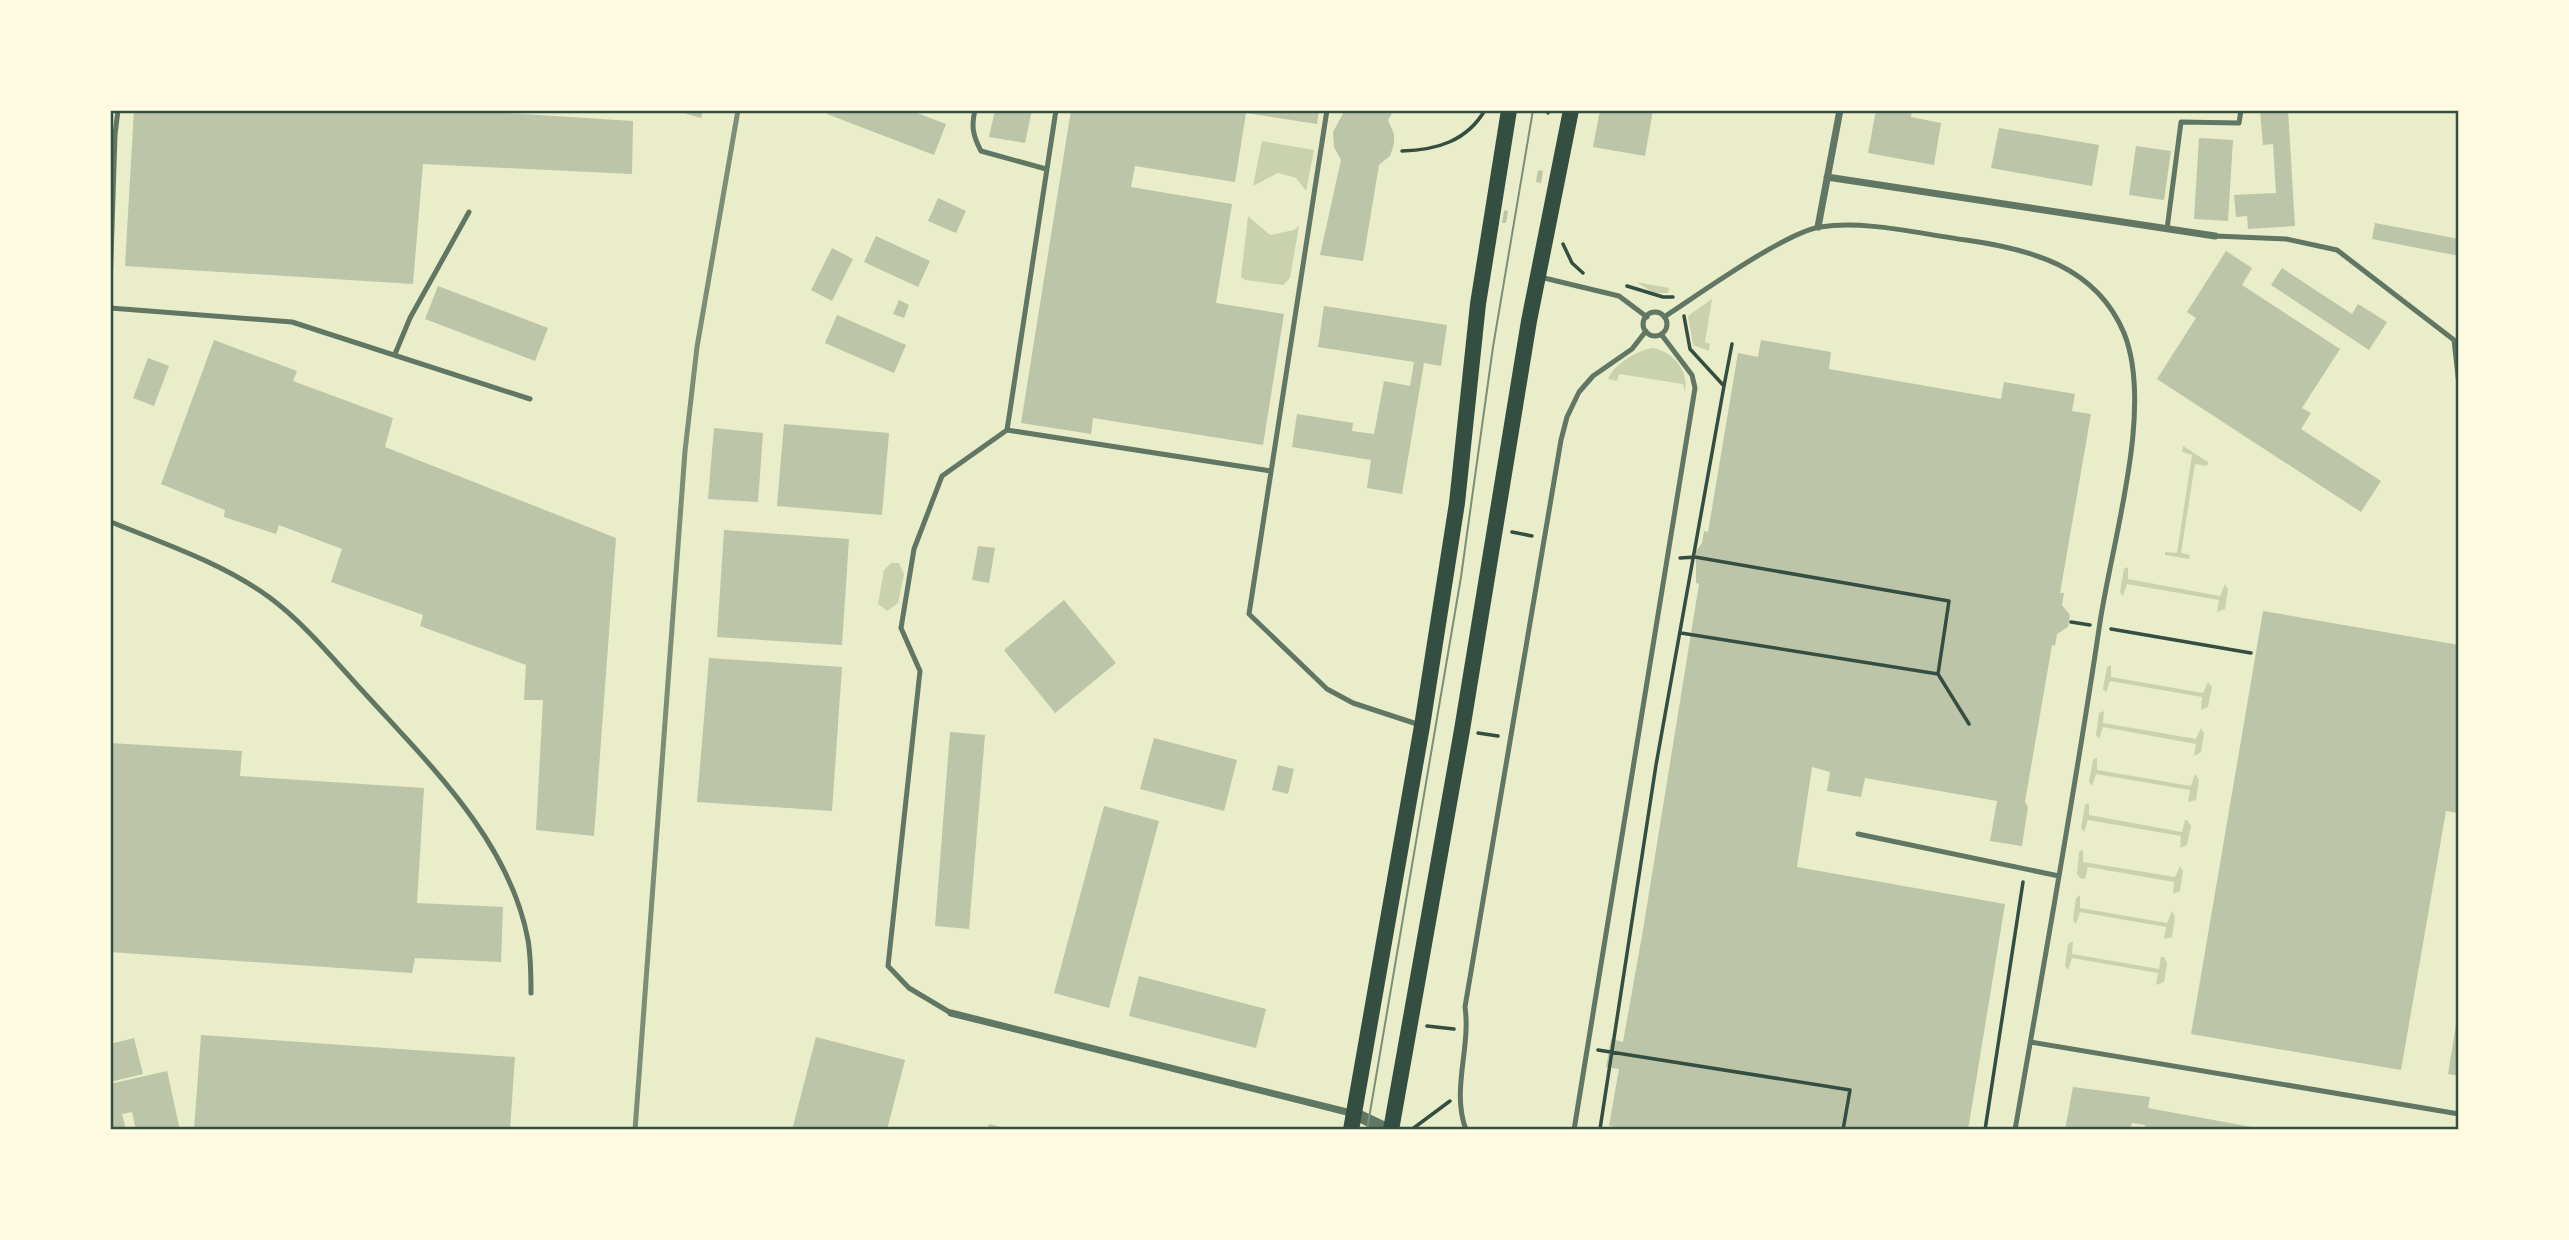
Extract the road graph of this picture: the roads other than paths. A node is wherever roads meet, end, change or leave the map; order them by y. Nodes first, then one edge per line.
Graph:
1 (118, 110) edge
2 (975, 110) edge
3 (1056, 110) edge
4 (1327, 110) edge
5 (1509, 110) edge
6 (1571, 110) edge
7 (1840, 110) edge
8 (2241, 110) edge
9 (113, 132) edge
10 (1046, 169) junction
11 (1827, 177) junction
12 (469, 212) dead end
13 (1818, 228) junction
14 (2167, 229) junction
15 (2216, 236) joint
16 (1540, 277) junction
17 (110, 288) edge
18 (110, 308) edge
19 (1647, 317) junction
20 (1664, 317) junction
21 (1646, 331) junction
22 (1661, 334) junction
23 (395, 354) junction
24 (2459, 385) edge
25 (530, 399) dead end
26 (1007, 430) junction
27 (1271, 471) junction
28 (110, 517) edge
29 (1422, 726) junction
30 (1858, 834) dead end
31 (2059, 876) junction
32 (531, 993) dead end
33 (951, 1013) joint
34 (2031, 1042) junction
35 (2459, 1114) edge
36 (1353, 1122) edge
37 (1384, 1128) edge
38 (1466, 1130) edge
39 (1574, 1130) edge
40 (2015, 1130) edge

1 - 9 lane
2 - 10 lane
3 - 10 lane
4 - 27 lane
5 - 29 main road
6 - 16 main road
7 - 11 street
8 - 14 lane
9 - 17 lane
10 - 26 lane
11 - 13 street
11 - 14 street
12 - 23 lane
13 - 20 lane
13 - 31 lane
14 - 15 street
15 - 24 lane
16 - 19 lane
16 - 37 main road
18 - 23 lane
19 - 20 lane
19 - 21 lane
20 - 22 lane
21 - 22 lane
21 - 38 lane
22 - 39 lane
23 - 25 lane
26 - 27 lane
26 - 33 lane
27 - 29 lane
28 - 32 lane
29 - 36 main road
30 - 31 lane
31 - 34 lane
33 - 36 street
34 - 35 lane
34 - 40 lane
36 - 37 street

